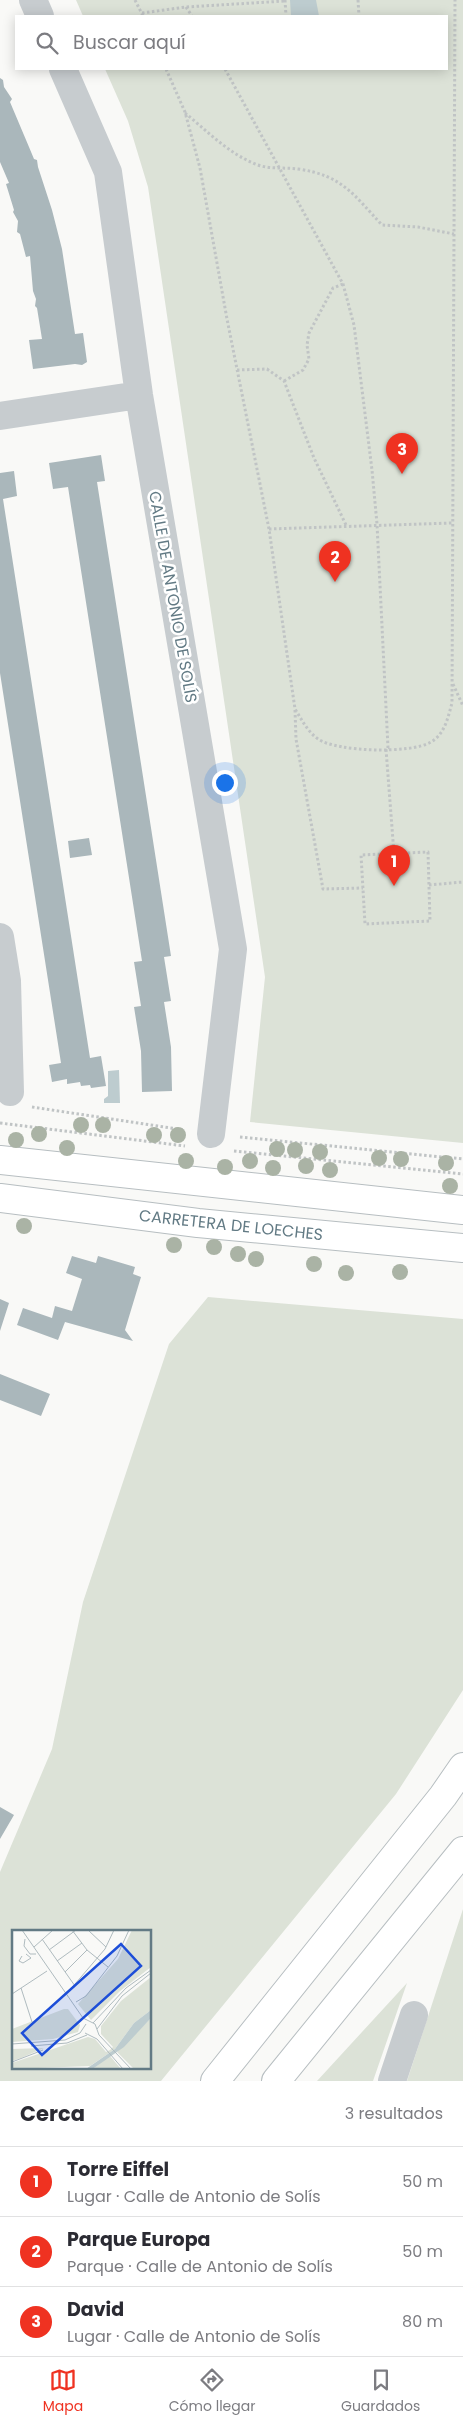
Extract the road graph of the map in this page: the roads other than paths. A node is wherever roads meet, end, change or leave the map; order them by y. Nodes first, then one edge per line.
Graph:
1 (33, 0) edge
2 (40, 15) edge
3 (63, 70) edge
4 (139, 395) junction
5 (0, 416) edge
6 (0, 937) edge
7 (3, 981) edge
8 (10, 1092) dead end
9 (211, 1134) dead end
10 (0, 1160) edge
11 (0, 1198) edge
12 (463, 1210) edge
13 (463, 1248) edge
14 (463, 1767) edge
15 (463, 1851) edge
16 (414, 2014) dead end
17 (215, 2081) edge
18 (276, 2081) edge
19 (392, 2081) edge

1 - 2 street
3 - 4 street, CALLE DE ANTONIO DE SOLÍS
4 - 5 street
4 - 9 street, CALLE DE ANTONIO DE SOLÍS
6 - 7 street
7 - 8 street
10 - 12 main road
11 - 13 main road, CARRETERA DE LOECHES
14 - 17 main road
15 - 18 main road
16 - 19 street

